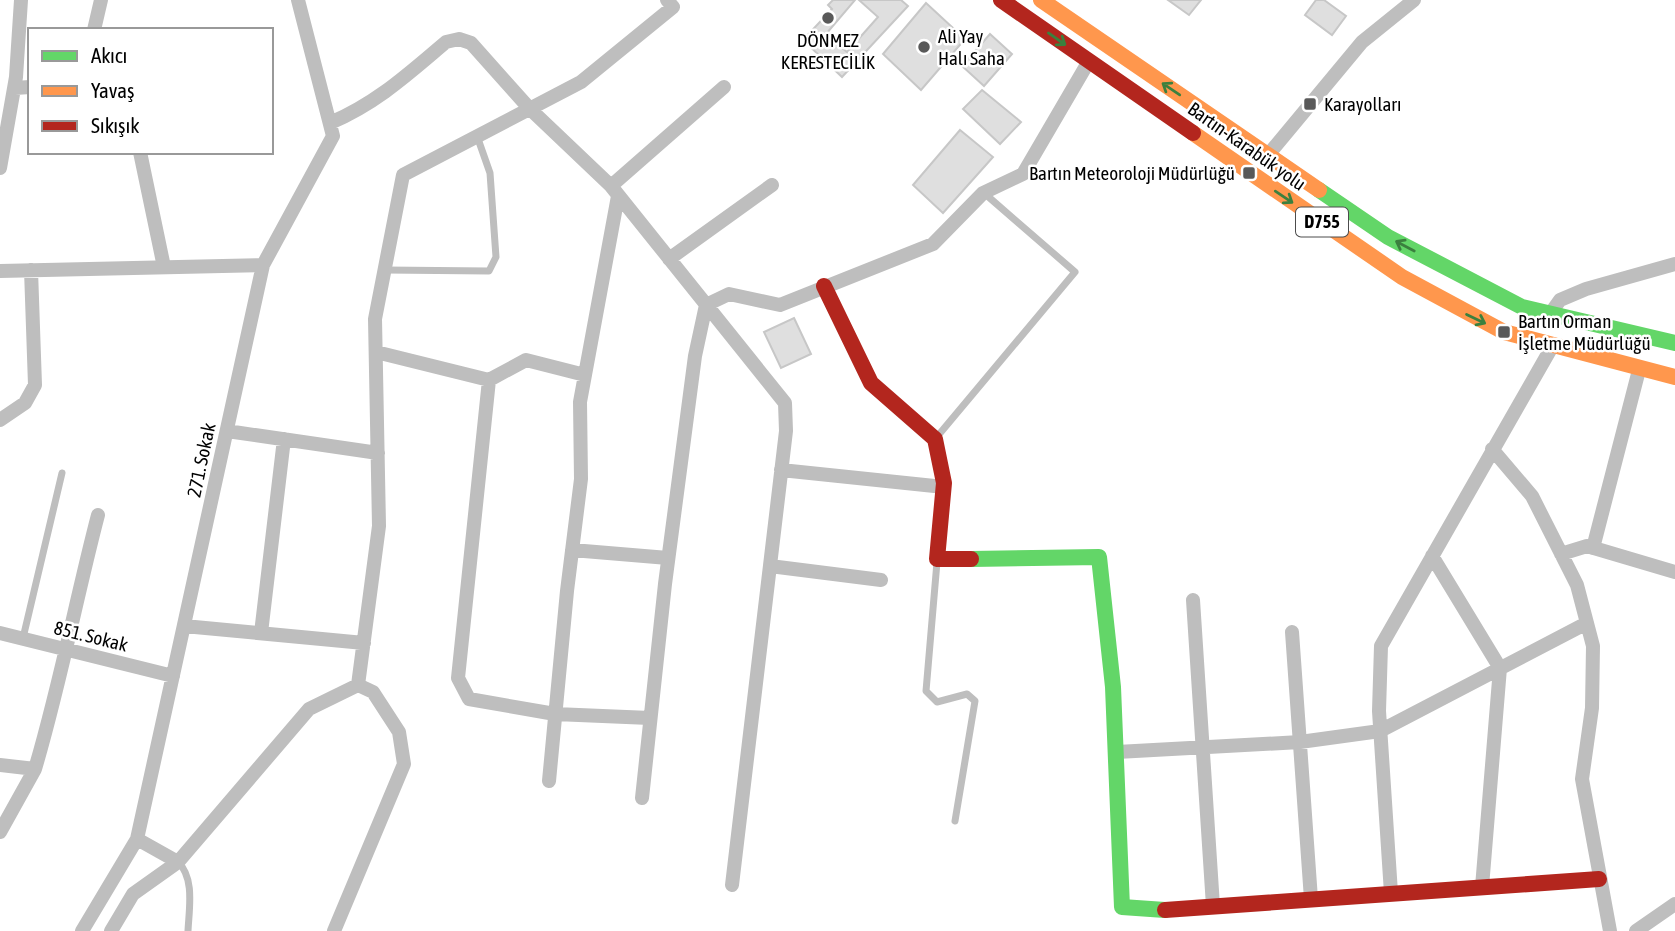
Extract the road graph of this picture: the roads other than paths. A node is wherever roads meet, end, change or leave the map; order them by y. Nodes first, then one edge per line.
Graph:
1 (21, 0) edge
2 (101, 0) edge
3 (298, 0) edge
4 (1002, 0) edge
5 (1041, 0) edge
6 (1414, 0) edge
7 (673, 2) edge
8 (94, 28) edge
9 (1089, 61) junction
10 (28, 87) edge
11 (724, 87) dead end
12 (15, 88) junction
13 (529, 108) junction
14 (330, 123) junction
15 (476, 134) junction
16 (140, 154) edge
17 (1268, 155) junction
18 (0, 167) edge
19 (772, 185) dead end
20 (614, 191) junction
21 (983, 193) junction
22 (668, 259) junction
23 (1675, 264) edge
24 (263, 265) junction
25 (164, 267) junction
26 (32, 270) junction
27 (384, 270) junction
28 (0, 271) edge
29 (824, 286) junction
30 (706, 305) junction
31 (1550, 314) junction
32 (1675, 342) edge
33 (1553, 345) junction
34 (376, 352) junction
35 (1639, 370) junction
36 (585, 375) junction
37 (1675, 377) edge
38 (489, 380) junction
39 (0, 419) edge
40 (227, 431) junction
41 (284, 439) junction
42 (935, 439) junction
43 (1492, 449) junction
44 (378, 453) junction
45 (781, 470) junction
46 (62, 473) dead end
47 (944, 487) junction
48 (98, 515) dead end
49 (1593, 548) junction
50 (572, 550) junction
51 (1561, 554) junction
52 (1432, 556) junction
53 (668, 558) junction
54 (937, 559) junction
55 (770, 566) junction
56 (1675, 572) edge
57 (881, 580) dead end
58 (1193, 600) dead end
59 (1587, 623) junction
60 (184, 626) junction
61 (1292, 632) dead end
62 (0, 633) edge
63 (261, 634) junction
64 (23, 638) junction
65 (364, 643) junction
66 (65, 650) junction
67 (1500, 668) junction
68 (173, 676) junction
69 (358, 685) junction
70 (555, 714) junction
71 (650, 718) junction
72 (1380, 731) junction
73 (1300, 742) junction
74 (1203, 748) junction
75 (1118, 752) junction
76 (0, 765) edge
77 (35, 769) junction
78 (548, 781) dead end
79 (642, 798) dead end
80 (955, 821) dead end
81 (0, 832) edge
82 (137, 838) junction
83 (178, 862) junction
84 (1599, 879) junction
85 (732, 885) dead end
86 (1482, 887) junction
87 (1391, 893) junction
88 (1311, 899) junction
89 (1675, 904) edge
90 (1213, 906) junction
91 (82, 931) edge
92 (111, 931) edge
93 (188, 931) edge
94 (334, 931) edge
95 (1610, 931) edge
96 (1636, 931) edge

1 - 12 street
2 - 8 street
3 - 14 street, 271. Sokak
4 -> 9 main road, Bartın-Karabük yolu / D755
17 -> 5 main road, Bartın-Karabük yolu / D755
6 - 17 street
7 - 13 street
9 - 21 street
9 -> 33 main road, Bartın-Karabük yolu / D755
10 - 12 street
11 - 20 street
12 - 18 street
13 - 14 street
13 - 15 street
13 - 20 street
14 - 24 street, 271. Sokak
15 - 27 street
15 - 27 lane
16 - 25 street
31 -> 17 main road, Bartın-Karabük yolu / D755
19 - 22 street
20 - 22 street
20 - 36 street
21 - 29 street
21 - 42 lane
22 - 30 street
23 - 31 street
24 - 25 street
24 - 40 street, 271. Sokak
25 - 26 street
26 - 28 street
26 - 39 street
27 - 34 street
29 - 30 street
29 - 42 main road
30 - 45 street
30 - 53 street
31 - 32 main road, Bartın-Karabük yolu / D755
33 - 35 main road, Bartın-Karabük yolu / D755
33 - 43 street
34 - 38 street
34 - 44 street
35 - 37 main road, Bartın-Karabük yolu / D755
35 - 49 street
36 - 38 street
36 - 50 street
38 - 70 street
40 - 41 street
40 - 60 street, 271. Sokak
41 - 44 street
41 - 63 street
42 - 47 main road
43 - 51 street
43 - 52 street
44 - 65 street
45 - 47 street
45 - 55 street
46 - 64 lane
47 - 54 main road
48 - 66 street
49 - 51 street
49 - 56 street
50 - 53 street
50 - 70 street
51 - 59 street
52 - 67 street
52 - 72 street
53 - 71 street
54 - 75 main road
54 - 80 lane
55 - 57 street
55 - 85 street
58 - 74 street
59 - 67 street
59 - 84 street
60 - 63 street
60 - 68 street, 271. Sokak
61 - 73 street
62 - 64 street, 851. Sokak
63 - 65 street
64 - 66 street, 851. Sokak
65 - 69 street
66 - 68 street, 851. Sokak
66 - 77 street
67 - 72 street
67 - 86 street
68 - 82 street, 271. Sokak
69 - 83 street
69 - 94 street
70 - 71 street
70 - 78 street
71 - 79 street
72 - 73 street
72 - 87 street
73 - 74 street
73 - 88 street
74 - 75 street
74 - 90 street
75 - 90 main road
76 - 77 street
77 - 81 street
82 - 83 street
82 - 91 street, 271. Sokak
83 - 92 street
83 - 93 lane
84 - 86 main road
84 - 95 street
86 - 87 main road
87 - 88 main road
88 - 90 main road
89 - 96 street

